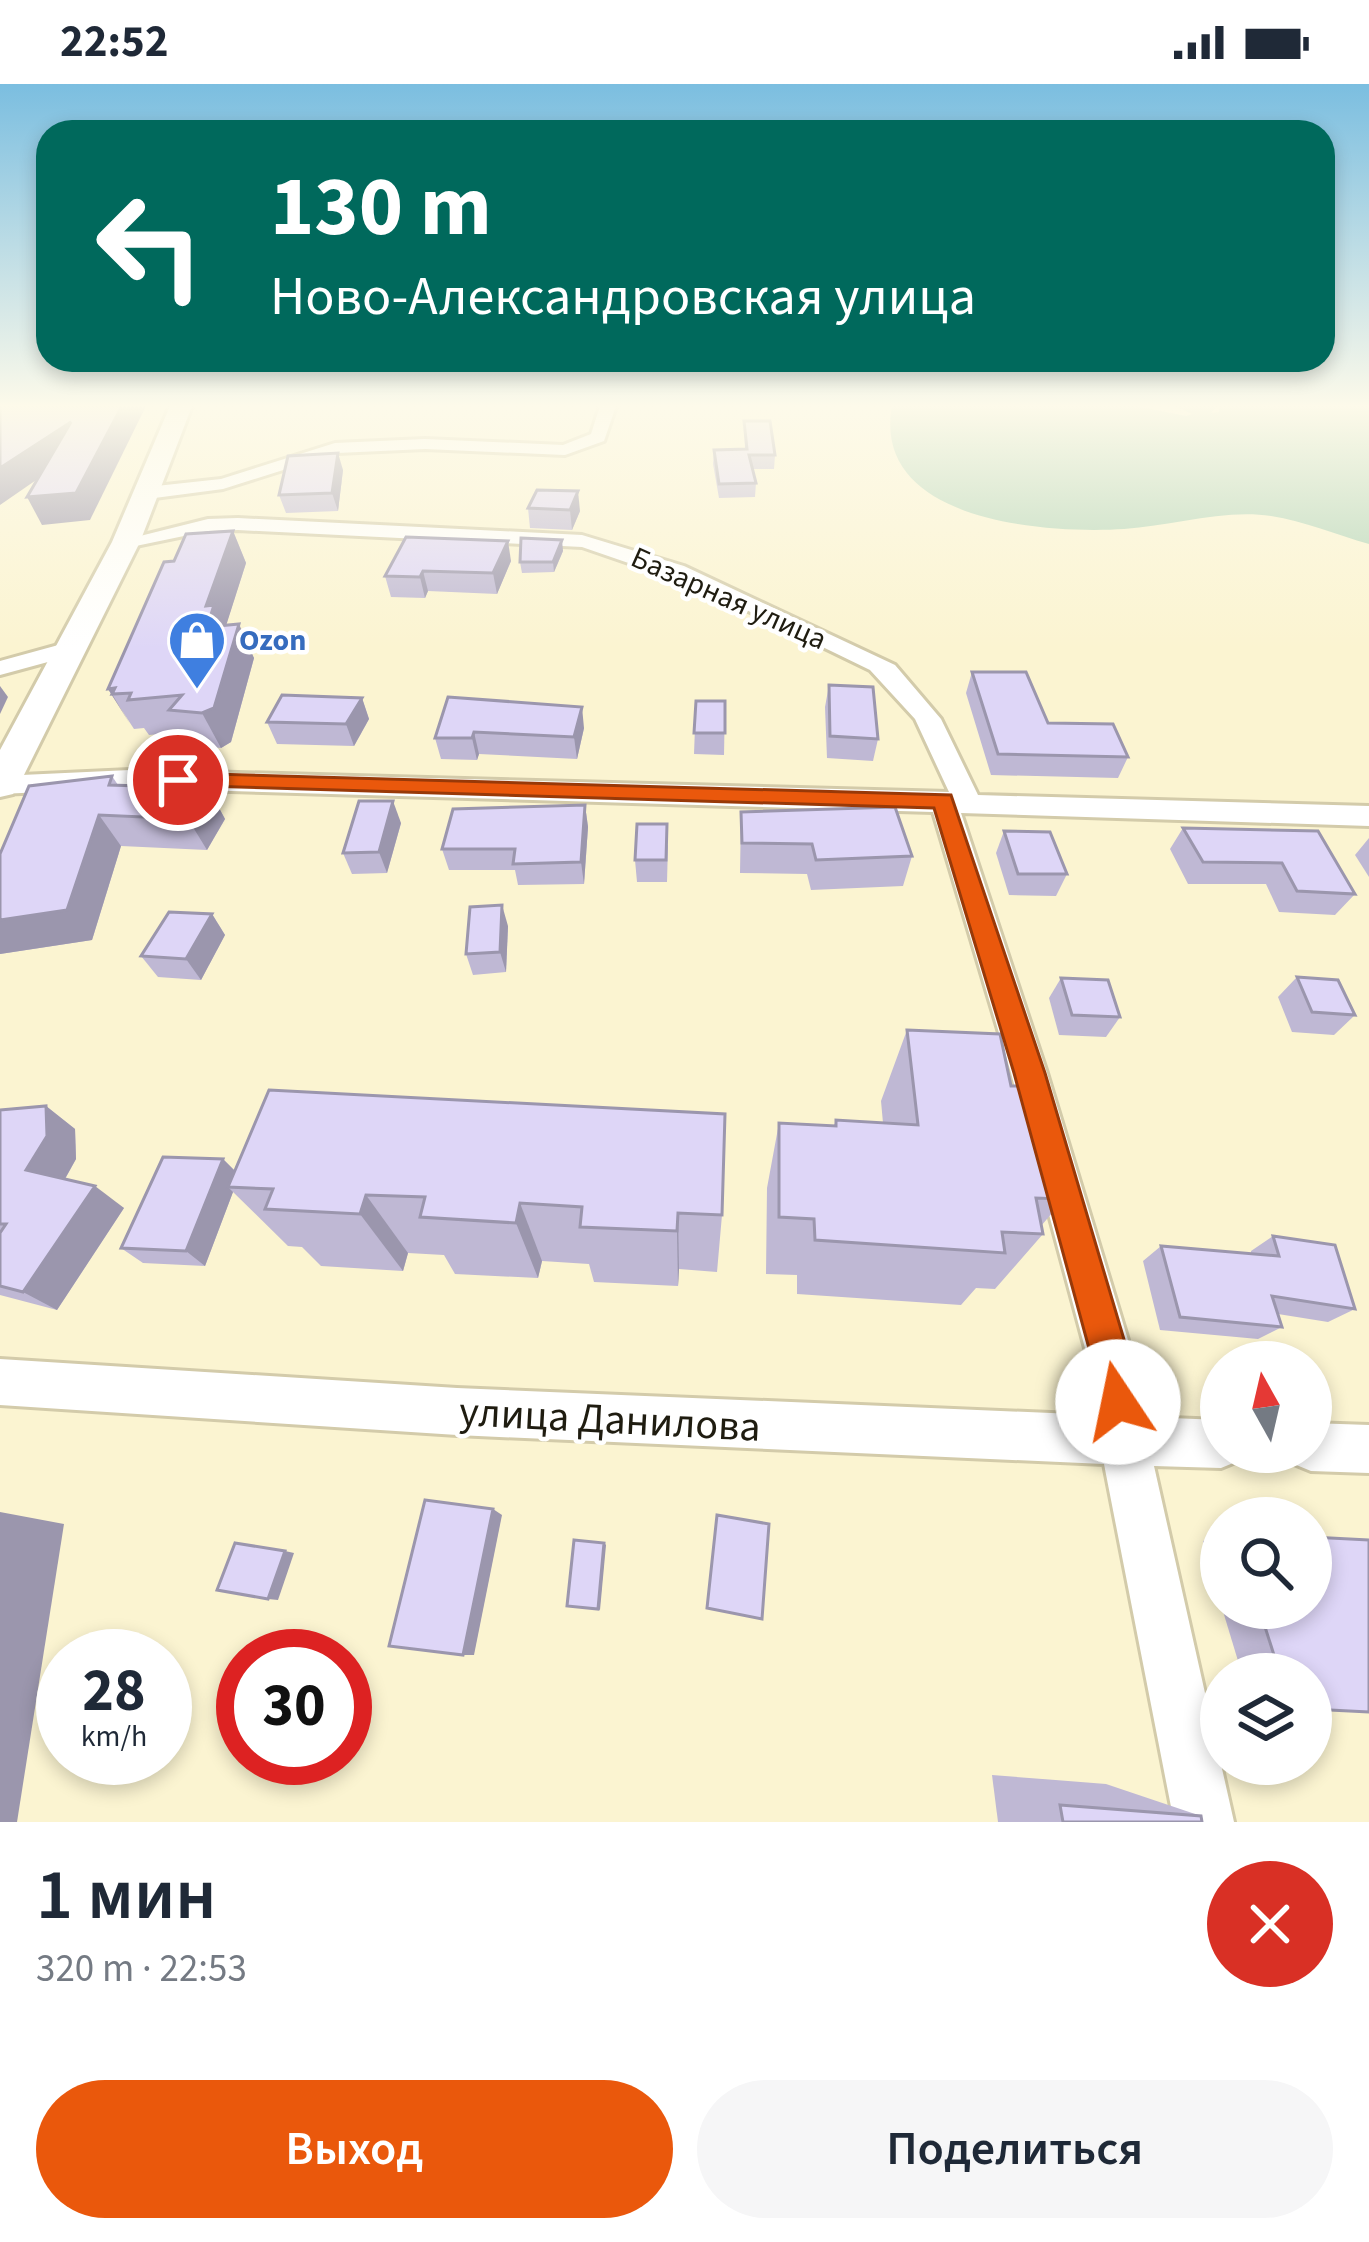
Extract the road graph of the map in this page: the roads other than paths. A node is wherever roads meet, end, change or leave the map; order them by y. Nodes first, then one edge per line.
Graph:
1 (149, 487) edge
2 (197, 487) edge
3 (147, 493) junction
4 (126, 542) junction
5 (74, 648) junction
6 (0, 668) edge
7 (0, 785) edge
8 (954, 801) junction
9 (1369, 816) edge
10 (0, 1382) edge
11 (1125, 1441) junction
12 (1200, 1443) edge
13 (1332, 1448) edge
14 (1369, 1449) edge
15 (1204, 1822) edge

1 - 3 main road
2 - 3 street
3 - 4 main road
4 - 5 main road
4 - 8 street, Базарная улица
5 - 6 street
5 - 7 main road
7 - 8 street
8 - 9 street
8 - 11 street, Базарная улица
10 - 11 street, улица Данилова
11 - 12 street, улица Данилова
11 - 15 street, Базарная улица
13 - 14 street

